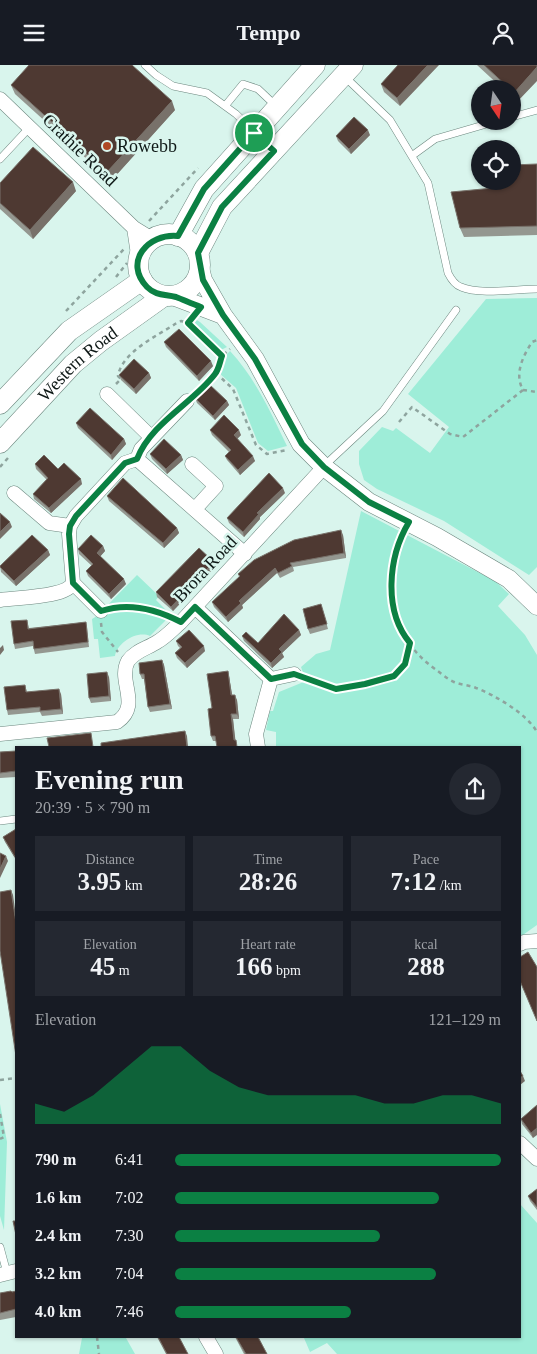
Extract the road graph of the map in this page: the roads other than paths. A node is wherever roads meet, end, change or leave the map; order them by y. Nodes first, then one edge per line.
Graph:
1 (145, 65) edge
2 (315, 65) edge
3 (348, 70) edge
4 (0, 99) edge
5 (225, 106) junction
6 (276, 107) junction
7 (537, 110) edge
8 (521, 114) edge
9 (30, 127) junction
10 (471, 128) edge
11 (254, 133) junction
12 (274, 151) junction
13 (413, 155) junction
14 (0, 159) edge
15 (134, 227) junction
16 (178, 236) junction
17 (157, 237) junction
18 (199, 261) junction
19 (140, 271) junction
20 (537, 289) edge
21 (169, 296) junction
22 (456, 310) dead end
23 (223, 315) junction
24 (107, 394) road end
25 (187, 401) road end
26 (0, 404) edge
27 (151, 437) junction
28 (0, 443) edge
29 (137, 459) junction
30 (192, 464) dead end
31 (324, 467) junction
32 (14, 493) dead end
33 (195, 509) junction
34 (70, 526) junction
35 (245, 554) junction
36 (73, 583) junction
37 (0, 600) edge
38 (537, 606) edge
39 (195, 607) junction
40 (101, 611) road end
41 (294, 674) road end
42 (271, 679) junction
43 (0, 734) edge
44 (258, 746) edge
45 (15, 819) edge
46 (0, 821) edge
47 (536, 940) edge
48 (521, 944) edge
49 (521, 1144) edge
50 (537, 1159) edge
51 (0, 1247) edge
52 (8, 1273) edge
53 (207, 1338) edge
54 (216, 1354) edge

1 - 5 lane
2 - 6 main road
3 - 12 main road, Western Road
3 - 13 lane
4 - 9 street, Crathie Road
5 - 6 lane
5 - 11 lane
6 - 11 main road
7 - 8 lane
9 - 14 lane
9 - 15 street, Crathie Road
10 - 13 lane
11 - 12 lane
11 - 16 main road
12 - 18 main road, Western Road
13 - 20 lane
15 - 17 street, Crathie Road
15 - 19 street
16 - 17 main road
16 - 18 main road
17 - 19 main road, Western Road
18 - 21 main road, Western Road
18 - 23 street
19 - 21 main road
19 - 26 main road, Western Road
21 - 23 street
21 - 28 main road, Western Road
22 - 31 lane
23 - 31 street
24 - 27 street
25 - 27 street
27 - 29 street
29 - 33 street
29 - 34 street
30 - 33 street
31 - 35 street, Brora Road
31 - 38 street
32 - 34 street
33 - 35 street
34 - 36 street
35 - 39 street, Brora Road
36 - 37 street
36 - 40 street
39 - 42 street
39 - 43 street, Brora Road
41 - 42 street
42 - 44 street
45 - 46 lane
47 - 48 street
49 - 50 street
51 - 52 lane
53 - 54 street

